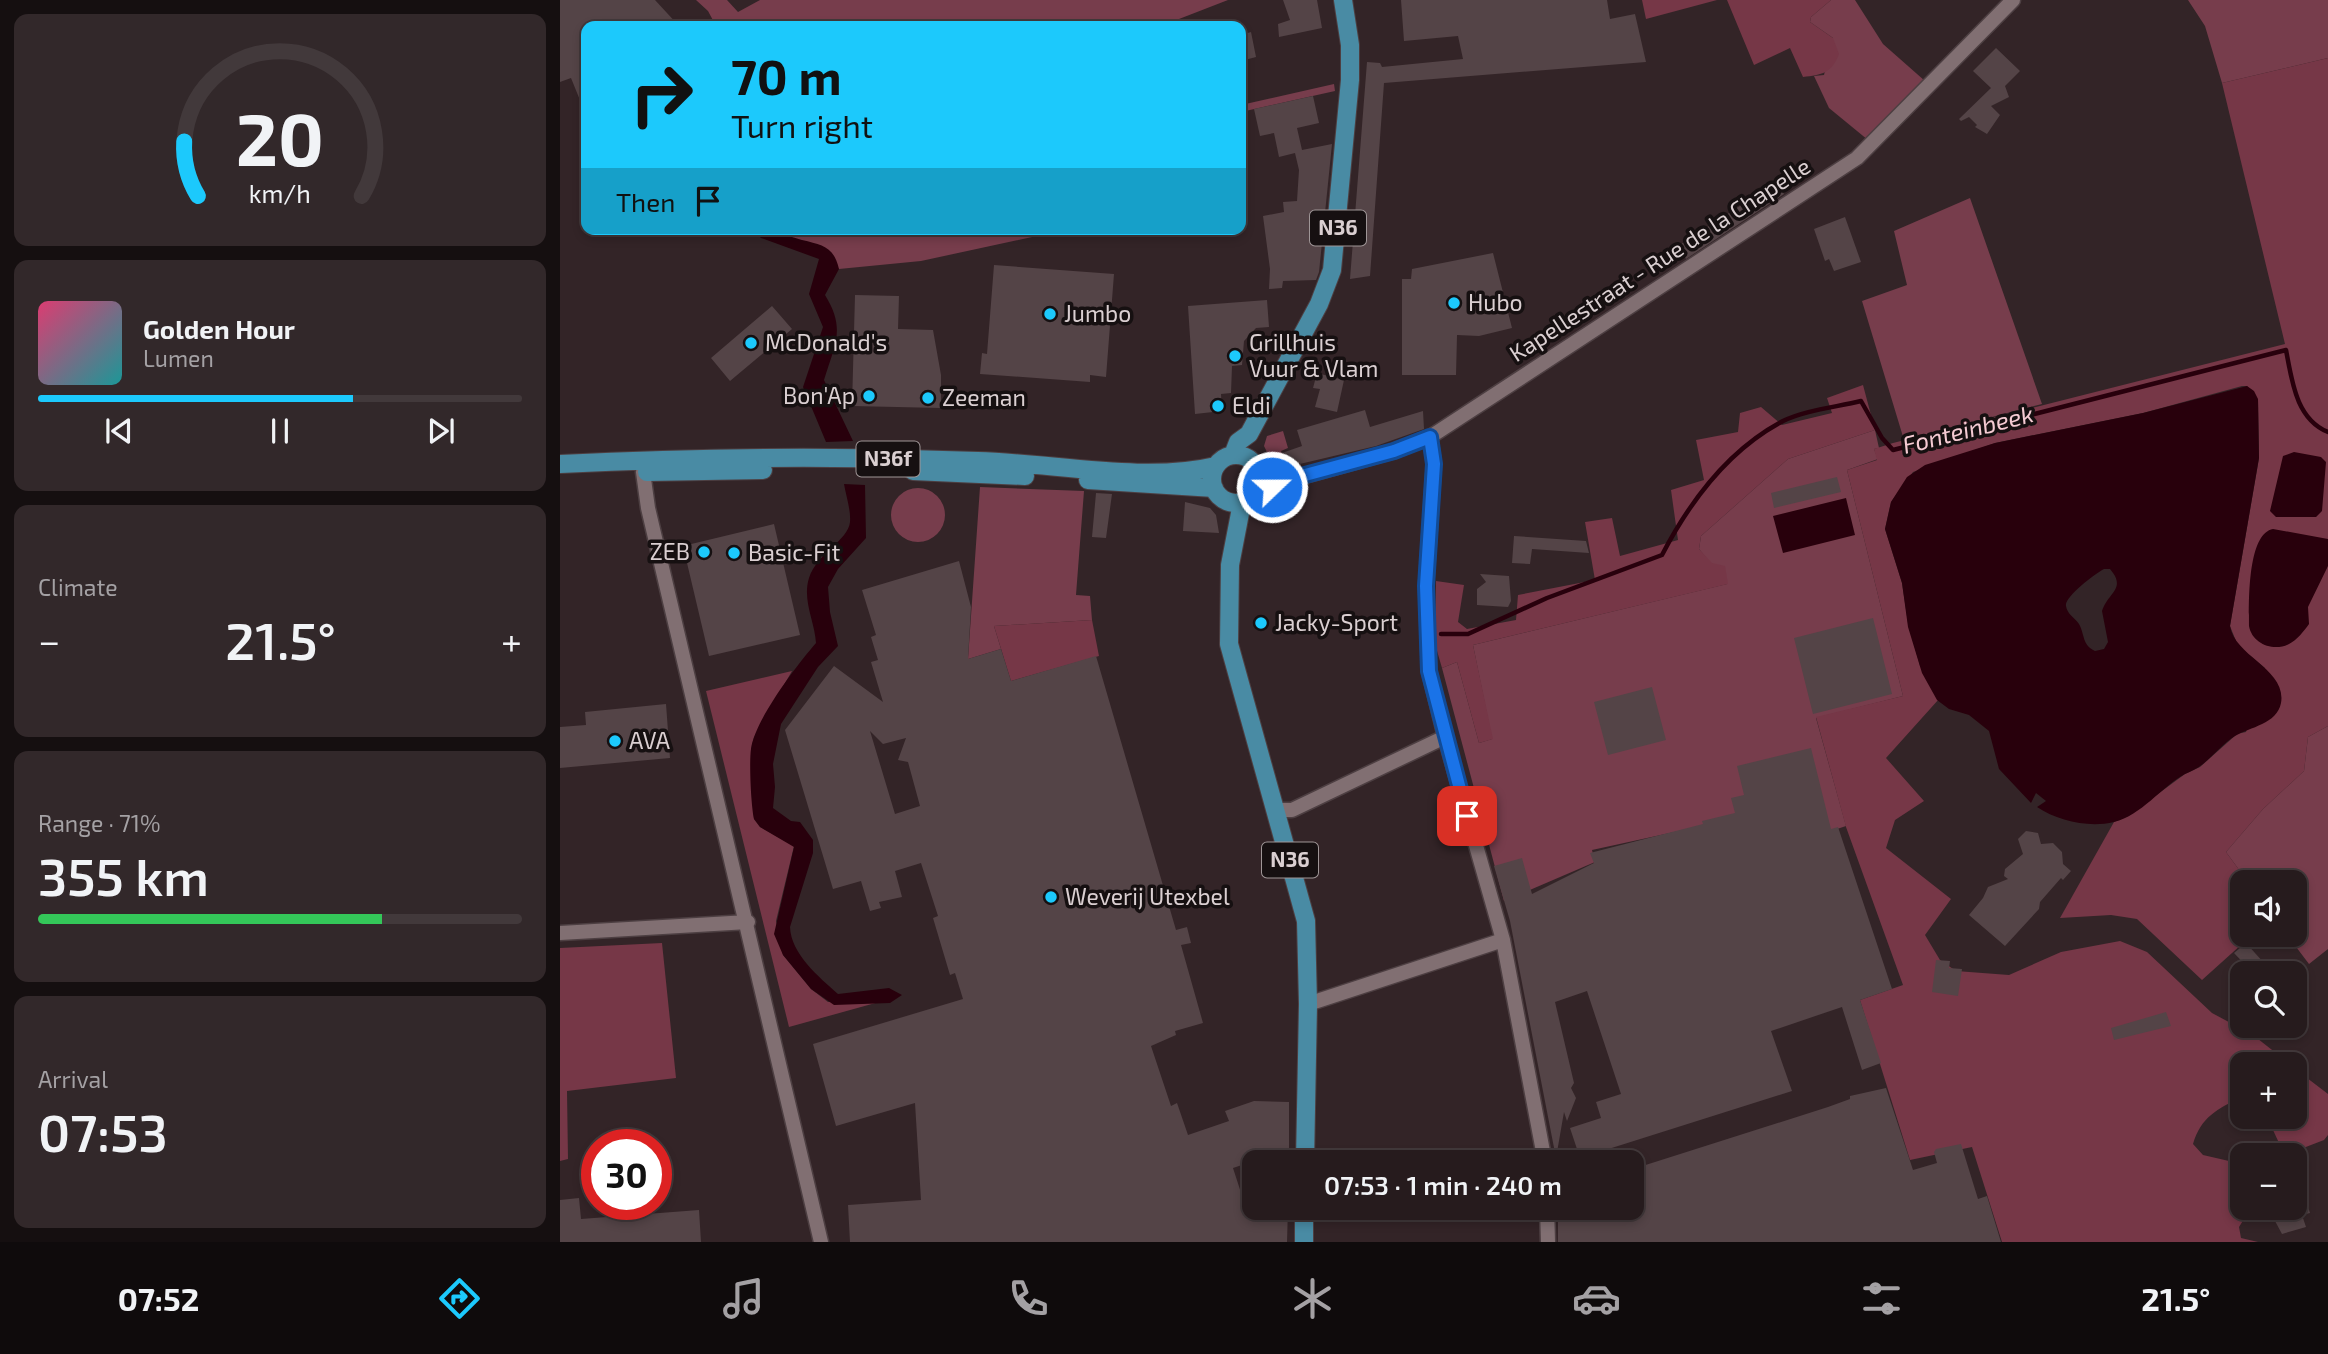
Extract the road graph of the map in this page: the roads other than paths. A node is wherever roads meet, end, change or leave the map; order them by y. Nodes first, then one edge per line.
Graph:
1 (1343, 0) edge
2 (2012, 0) edge
3 (1430, 437) junction
4 (560, 464) edge
5 (1216, 466) junction
6 (1250, 469) junction
7 (643, 472) junction
8 (560, 476) edge
9 (1227, 497) junction
10 (1445, 737) junction
11 (1277, 810) junction
12 (748, 922) junction
13 (560, 933) edge
14 (1503, 940) junction
15 (1308, 1004) junction
16 (1305, 1150) edge
17 (1543, 1150) edge
18 (1304, 1220) edge
19 (1547, 1220) edge
20 (821, 1242) edge
21 (1304, 1242) edge
22 (1548, 1242) edge

1 - 6 main road, N36
2 - 3 street, Kapellestraat - Rue de la Chapelle
3 - 6 street, Kapellestraat - Rue de la Chapelle
3 - 10 street
4 - 5 main road, N36f
5 - 6 main road, N36
5 - 9 main road, N36
6 - 9 main road, N36
7 - 8 main road, N36f
7 - 9 main road, N36f
7 - 12 street
9 - 11 main road, N36
10 - 11 street
10 - 14 street
11 - 15 main road, N36
12 - 13 street
12 - 20 street
14 - 15 street
14 - 17 street
15 - 16 main road, N36
18 - 21 main road
19 - 22 street

